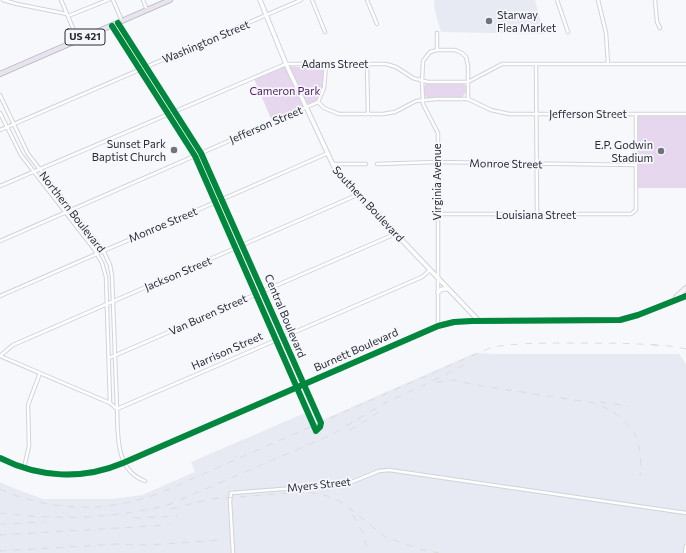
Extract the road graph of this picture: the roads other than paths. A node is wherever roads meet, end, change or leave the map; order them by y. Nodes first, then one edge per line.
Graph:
1 (3, 0) edge
2 (61, 0) edge
3 (108, 0) edge
4 (113, 0) edge
5 (143, 0) edge
6 (170, 0) edge
7 (260, 0) edge
8 (301, 0) edge
9 (312, 0) edge
10 (367, 0) edge
11 (557, 0) edge
12 (598, 0) edge
13 (655, 0) edge
14 (147, 10) junction
15 (67, 15) junction
16 (266, 16) junction
17 (120, 22) junction
18 (377, 24) dead end
19 (112, 26) junction
20 (660, 28) dead end
21 (325, 32) dead end
22 (568, 32) dead end
23 (437, 33) dead end
24 (79, 40) junction
25 (437, 50) junction
26 (286, 64) junction
27 (367, 64) junction
28 (536, 64) junction
29 (608, 64) junction
30 (686, 64) edge
31 (326, 65) junction
32 (147, 67) junction
33 (141, 70) junction
34 (0, 74) edge
35 (422, 81) junction
36 (468, 82) junction
37 (0, 95) edge
38 (468, 99) junction
39 (423, 100) junction
40 (318, 102) junction
41 (307, 108) junction
42 (174, 110) junction
43 (168, 112) junction
44 (0, 113) edge
45 (368, 114) junction
46 (536, 114) junction
47 (636, 114) junction
48 (686, 114) edge
49 (13, 125) junction
50 (6, 127) junction
51 (0, 130) edge
52 (201, 153) junction
53 (326, 154) junction
54 (195, 156) junction
55 (438, 162) junction
56 (331, 164) junction
57 (366, 164) dead end
58 (377, 164) dead end
59 (537, 165) junction
60 (636, 165) junction
61 (39, 169) junction
62 (32, 172) junction
63 (0, 186) edge
64 (357, 195) junction
65 (223, 199) junction
66 (217, 202) junction
67 (72, 210) junction
68 (65, 213) junction
69 (437, 214) junction
70 (537, 215) junction
71 (395, 234) junction
72 (0, 241) edge
73 (243, 246) junction
74 (237, 248) junction
75 (103, 250) junction
76 (97, 254) junction
77 (430, 270) junction
78 (438, 278) junction
79 (686, 288) edge
80 (449, 290) junction
81 (264, 291) junction
82 (438, 292) junction
83 (257, 294) junction
84 (0, 296) edge
85 (686, 296) edge
86 (672, 300) junction
87 (113, 302) junction
88 (107, 304) junction
89 (480, 321) junction
90 (438, 326) junction
91 (284, 338) junction
92 (277, 340) junction
93 (0, 356) edge
94 (115, 356) junction
95 (109, 358) junction
96 (40, 373) junction
97 (304, 384) junction
98 (298, 386) junction
99 (110, 403) junction
100 (117, 409) junction
101 (0, 458) edge
102 (123, 463) junction
103 (24, 469) junction
104 (145, 481) dead end
105 (686, 513) edge
106 (686, 546) edge
107 (233, 553) edge
108 (685, 553) edge

1 - 15 street
2 - 15 street
3 - 15 street
4 - 17 street, Central Boulevard
5 - 14 street
6 - 14 highway, US 421
7 - 16 street, Southern Boulevard
8 - 16 street, Washington Street
9 - 21 street
10 - 18 street
11 - 22 street
12 - 29 street
13 - 20 street
14 - 17 highway, US 421
15 - 24 street
16 - 26 street, Southern Boulevard
16 - 32 street, Washington Street
17 - 19 highway, US 421
17 - 32 street, Central Boulevard
19 - 24 highway, US 421
19 - 33 street, Central Boulevard
23 - 25 street
24 - 34 highway, US 421
25 - 35 street, Virginia Avenue
25 - 36 street
26 - 31 street, Adams Street
26 - 41 street, Southern Boulevard
26 - 42 street, Adams Street
27 - 31 street, Adams Street
27 - 35 street, Adams Street
27 - 45 street
28 - 29 street, Adams Street
28 - 36 street, Adams Street
28 - 46 street
29 - 30 street, Adams Street
31 - 40 street
32 - 33 street, Washington Street
32 - 42 street, Central Boulevard
33 - 43 street, Central Boulevard
33 - 49 street, Washington Street
35 - 36 street, Adams Street
35 - 39 street, Virginia Avenue
36 - 38 street
37 - 49 street, Northern Boulevard
38 - 39 street, Jefferson Street
38 - 46 street, Jefferson Street
39 - 45 street, Jefferson Street
39 - 55 street, Virginia Avenue
40 - 41 street, Jefferson Street
40 - 45 street, Jefferson Street
41 - 52 street, Jefferson Street
41 - 53 street, Southern Boulevard
42 - 43 street, Adams Street
42 - 52 street, Central Boulevard
43 - 54 street, Central Boulevard
43 - 61 street, Adams Street
44 - 50 street, Northern Boulevard
46 - 47 street, Jefferson Street
46 - 59 street
47 - 48 street, Jefferson Street
47 - 60 street
49 - 50 street, Washington Street
49 - 61 street, Northern Boulevard
50 - 51 street, Washington Street
50 - 62 street, Northern Boulevard
52 - 54 street, Jefferson Street
52 - 65 street, Central Boulevard
53 - 56 street, Southern Boulevard
53 - 65 street, Monroe Street
54 - 66 street, Central Boulevard
54 - 67 street, Jefferson Street
55 - 58 street, Monroe Street
55 - 59 street, Monroe Street
55 - 69 street, Virginia Avenue
56 - 57 street
56 - 64 street, Southern Boulevard
59 - 60 street, Monroe Street
59 - 70 street
60 - 70 street, Louisiana Street
61 - 62 street, Adams Street
61 - 67 street, Northern Boulevard
62 - 63 street, Adams Street
62 - 68 street, Northern Boulevard
64 - 71 street, Southern Boulevard
64 - 73 street, Jackson Street
65 - 66 street, Monroe Street
65 - 73 street, Central Boulevard
66 - 74 street, Central Boulevard
66 - 75 street, Monroe Street
67 - 68 street, Jefferson Street
67 - 75 street, Northern Boulevard
68 - 72 street, Jefferson Street
68 - 76 street, Northern Boulevard
69 - 70 street, Louisiana Street
69 - 78 street, Virginia Avenue
71 - 77 street, Southern Boulevard
71 - 81 street, Van Buren Street
73 - 74 street, Jackson Street
73 - 81 street, Central Boulevard
74 - 83 street, Central Boulevard
74 - 87 street, Jackson Street
75 - 76 street, Monroe Street
75 - 87 street, Northern Boulevard
76 - 84 street, Monroe Street
76 - 88 street, Northern Boulevard
77 - 78 street, Southern Boulevard
77 - 91 street, Harrison Street
78 - 80 street, Southern Boulevard
78 - 82 street, Virginia Avenue
79 - 86 main road
80 - 82 street
80 - 89 street, Southern Boulevard
81 - 83 street, Van Buren Street
81 - 91 street, Central Boulevard
82 - 90 street, Virginia Avenue
83 - 92 street, Central Boulevard
83 - 94 street, Van Buren Street
85 - 86 main road, Burnett Boulevard
86 - 89 main road, Burnett Boulevard
87 - 88 street, Jackson Street
87 - 94 street, Northern Boulevard
88 - 93 street, Jackson Street
88 - 95 street, Northern Boulevard
89 - 90 main road, Burnett Boulevard
90 - 97 main road, Burnett Boulevard
91 - 92 street, Harrison Street
91 - 97 street, Central Boulevard
92 - 98 street, Central Boulevard
92 - 100 street, Harrison Street
93 - 96 street
94 - 95 street, Van Buren Street
94 - 100 street, Northern Boulevard
95 - 99 street, Northern Boulevard
96 - 99 street
96 - 103 street
97 - 98 main road, Burnett Boulevard
97 - 98 street, Central Boulevard
98 - 102 main road, Burnett Boulevard
99 - 100 street
100 - 102 street, Northern Boulevard
101 - 103 main road, Burnett Boulevard
102 - 103 main road, Burnett Boulevard
102 - 104 street
105 - 107 street, Myers Street
106 - 108 street

